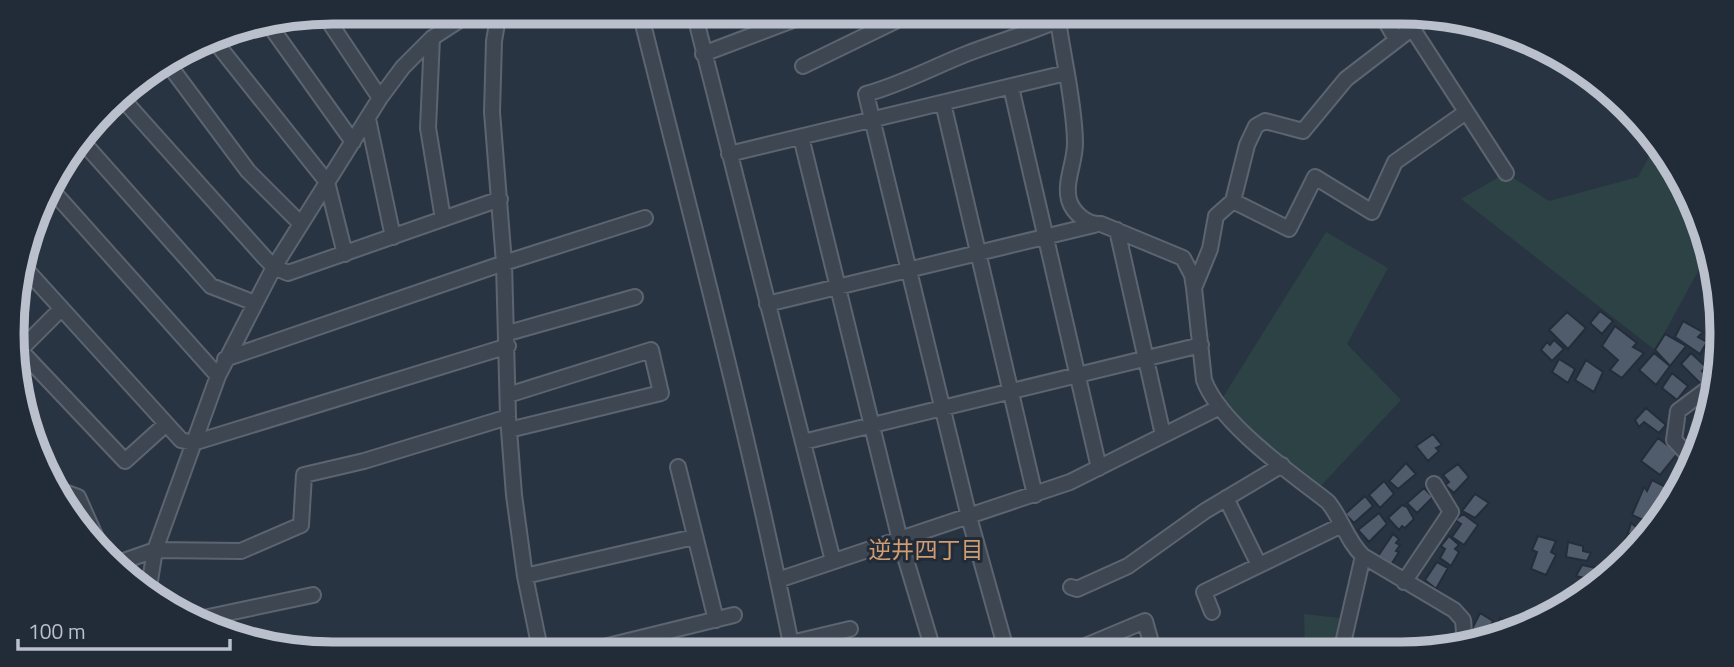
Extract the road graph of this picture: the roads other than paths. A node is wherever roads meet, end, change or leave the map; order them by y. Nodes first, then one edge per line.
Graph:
1 (331, 24) edge
2 (454, 24) edge
3 (497, 24) edge
4 (643, 24) edge
5 (697, 24) edge
6 (783, 24) edge
7 (889, 24) edge
8 (1040, 24) edge
9 (1058, 24) edge
10 (1387, 24) edge
11 (1416, 25) edge
12 (1412, 28) junction
13 (273, 30) edge
14 (432, 38) junction
15 (1396, 39) junction
16 (219, 47) edge
17 (704, 54) junction
18 (803, 66) dead end
19 (173, 70) edge
20 (1066, 74) junction
21 (1011, 87) junction
22 (380, 98) junction
23 (943, 103) junction
24 (127, 104) edge
25 (1466, 112) junction
26 (368, 119) junction
27 (873, 120) junction
28 (801, 137) junction
29 (353, 142) junction
30 (87, 147) edge
31 (729, 155) junction
32 (1506, 173) dead end
33 (327, 182) junction
34 (57, 196) edge
35 (500, 199) junction
36 (1234, 201) junction
37 (645, 218) dead end
38 (443, 219) junction
39 (300, 224) junction
40 (1094, 225) junction
41 (1116, 230) junction
42 (1045, 236) junction
43 (393, 237) junction
44 (978, 253) junction
45 (345, 254) junction
46 (504, 263) junction
47 (274, 267) junction
48 (909, 270) junction
49 (30, 274) edge
50 (838, 287) junction
51 (1195, 288) junction
52 (635, 297) dead end
53 (255, 303) junction
54 (767, 304) junction
55 (61, 309) junction
56 (508, 340) junction
57 (25, 345) edge
58 (1200, 345) junction
59 (25, 355) edge
60 (225, 359) junction
61 (1145, 359) junction
62 (1078, 375) junction
63 (218, 376) junction
64 (1704, 391) edge
65 (1010, 392) junction
66 (508, 395) junction
67 (1220, 407) junction
68 (943, 408) junction
69 (166, 424) junction
70 (509, 424) junction
71 (872, 425) junction
72 (1163, 435) junction
73 (803, 442) junction
74 (192, 443) junction
75 (1686, 452) edge
76 (1282, 465) junction
77 (678, 467) dead end
78 (1099, 468) junction
79 (1434, 484) dead end
80 (70, 494) edge
81 (1035, 495) junction
82 (1226, 498) junction
83 (969, 517) junction
84 (90, 524) edge
85 (1342, 525) junction
86 (694, 537) junction
87 (900, 540) junction
88 (155, 551) junction
89 (1363, 556) junction
90 (125, 561) edge
91 (833, 561) junction
92 (1259, 565) junction
93 (525, 576) junction
94 (778, 580) junction
95 (150, 582) edge
96 (1404, 582) junction
97 (1071, 587) dead end
98 (313, 595) dead end
99 (1212, 612) dead end
100 (734, 615) dead end
101 (208, 616) edge
102 (716, 620) junction
103 (850, 629) dead end
104 (1464, 636) edge
105 (539, 642) edge
106 (625, 642) edge
107 (791, 642) edge
108 (810, 642) edge
109 (931, 642) edge
110 (1004, 642) edge
111 (1095, 642) edge
112 (1151, 642) edge
113 (1343, 642) edge

1 - 22 street
2 - 14 street
3 - 35 street
4 - 94 street
5 - 17 street
6 - 17 street
7 - 18 street
8 - 27 street
9 - 20 street
10 - 15 street
11 - 12 street
12 - 15 street
12 - 25 street
13 - 29 street
14 - 22 street
14 - 38 street
15 - 36 street
16 - 33 street
17 - 31 street
19 - 39 street
20 - 21 street
20 - 40 street
21 - 23 street
21 - 42 street
22 - 26 street
23 - 27 street
23 - 44 street
24 - 47 street
25 - 32 street
25 - 36 street
26 - 29 street
26 - 43 street
27 - 28 street
27 - 48 street
28 - 31 street
28 - 50 street
29 - 33 street
30 - 53 street
31 - 54 street
33 - 39 street
33 - 45 street
34 - 63 street
35 - 38 street
35 - 46 street
36 - 51 street
37 - 46 street
38 - 43 street
39 - 47 street
40 - 41 street
40 - 42 street
41 - 51 street
41 - 61 street
42 - 44 street
42 - 62 street
43 - 45 street
44 - 48 street
44 - 65 street
45 - 47 street
46 - 56 street
46 - 60 street
47 - 53 street
48 - 50 street
48 - 68 street
49 - 55 street
50 - 54 street
50 - 71 street
51 - 58 street
52 - 56 street
53 - 60 street
54 - 73 street
55 - 57 street
55 - 69 street
56 - 66 street
56 - 74 street
58 - 61 street
58 - 67 street
59 - 69 street
60 - 63 street
61 - 62 street
61 - 72 street
62 - 65 street
62 - 78 street
63 - 74 street
64 - 75 street
65 - 68 street
65 - 81 street
66 - 70 street
66 - 70 street
67 - 72 street
67 - 76 street
68 - 71 street
68 - 83 street
69 - 74 street
70 - 88 street
70 - 93 street
71 - 73 street
71 - 87 street
72 - 78 street
73 - 91 street
74 - 88 street
76 - 82 street
76 - 85 street
77 - 86 street
78 - 81 street
79 - 96 street
80 - 84 street
81 - 83 street
82 - 92 street
82 - 97 street
83 - 87 street
83 - 110 street
85 - 89 street
85 - 92 street
86 - 93 street
86 - 102 street
87 - 91 street
87 - 109 street
88 - 90 street
88 - 95 street
89 - 96 street
89 - 113 street
91 - 94 street
92 - 99 street
93 - 105 street
94 - 107 street
96 - 104 street
98 - 101 street
100 - 102 street
102 - 106 street
103 - 108 street
111 - 112 street

